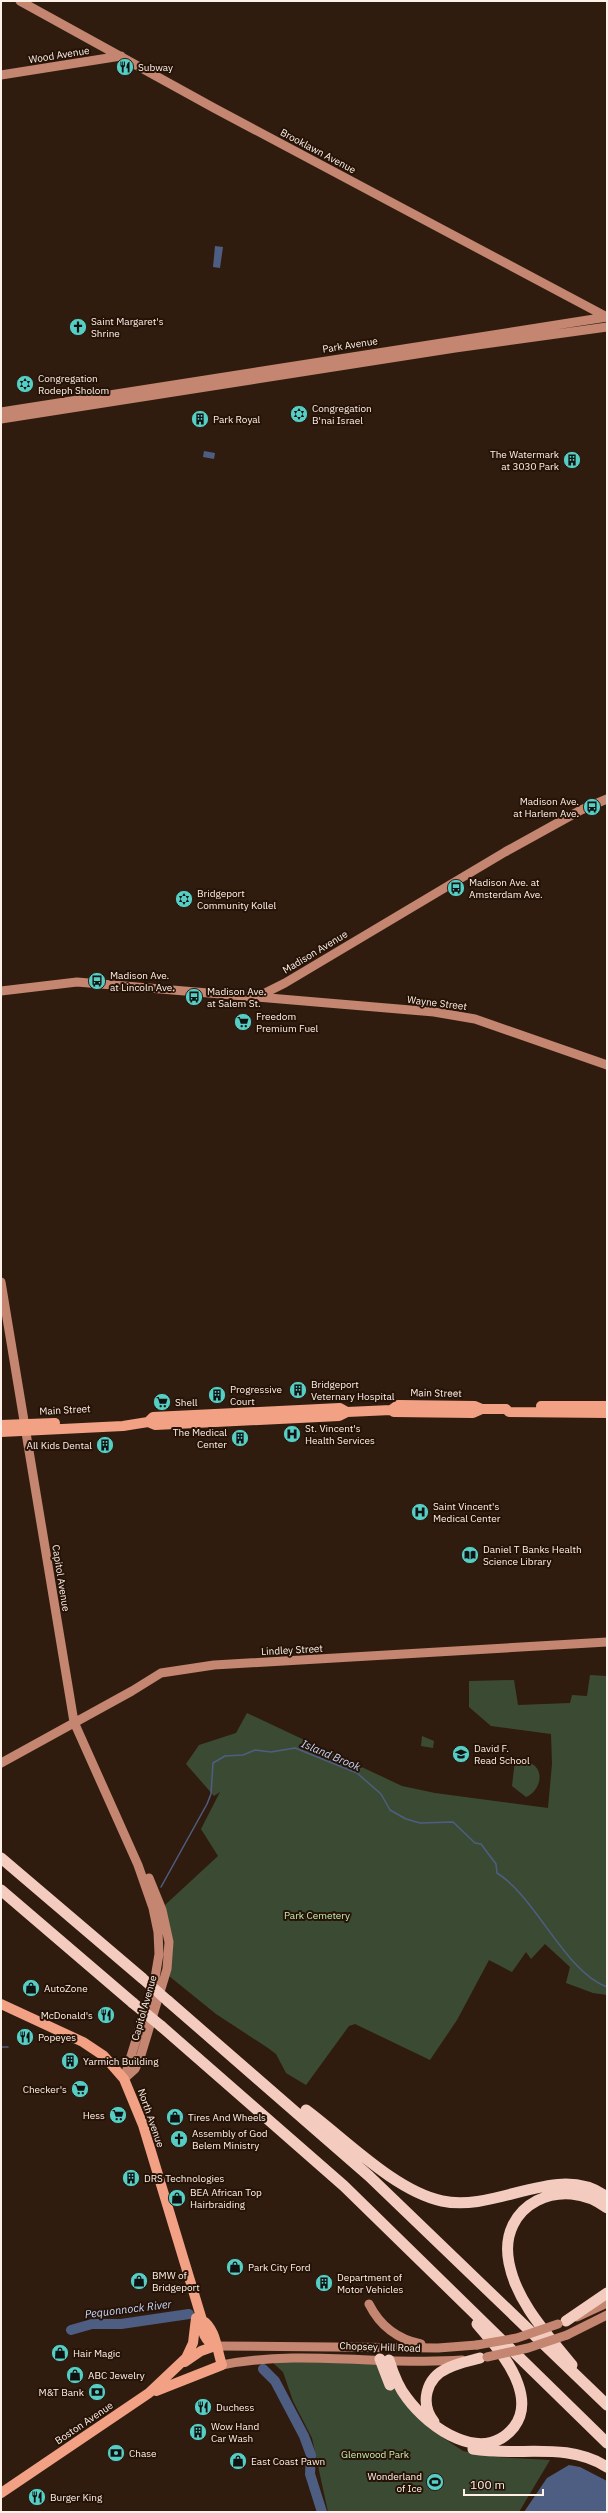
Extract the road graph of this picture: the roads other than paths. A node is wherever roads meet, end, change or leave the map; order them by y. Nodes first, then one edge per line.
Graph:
1 (20, 1) edge
2 (121, 56) junction
3 (1, 75) edge
4 (607, 317) edge
5 (607, 327) edge
6 (243, 377) junction
7 (97, 400) junction
8 (1, 412) edge
9 (1, 419) edge
10 (607, 799) edge
11 (1, 991) edge
12 (258, 997) junction
13 (607, 1065) edge
14 (1, 1282) edge
15 (607, 1406) edge
16 (571, 1410) junction
17 (607, 1414) edge
18 (1, 1425) edge
19 (24, 1428) junction
20 (1, 1432) edge
21 (607, 1642) edge
22 (74, 1722) junction
23 (1, 1763) edge
24 (1, 1858) edge
25 (1, 1890) edge
26 (1, 2004) edge
27 (124, 2079) junction
28 (274, 2091) junction
29 (602, 2199) edge
30 (607, 2208) edge
31 (432, 2271) junction
32 (607, 2293) edge
33 (607, 2303) edge
34 (196, 2304) junction
35 (369, 2304) dead end
36 (607, 2315) edge
37 (562, 2322) junction
38 (215, 2346) junction
39 (438, 2348) junction
40 (484, 2358) junction
41 (384, 2360) junction
42 (222, 2365) junction
43 (176, 2368) junction
44 (149, 2393) junction
45 (605, 2403) edge
46 (448, 2434) junction
47 (607, 2443) edge
48 (607, 2467) edge
49 (1, 2493) edge

1 - 2 main road, Brooklawn Avenue
2 - 3 main road, Wood Avenue
2 - 4 main road, Brooklawn Avenue
4 - 6 main road, Park Avenue
5 - 6 main road, Park Avenue
6 - 7 main road, Park Avenue
7 - 8 main road, Park Avenue
7 - 9 main road, Park Avenue
10 - 12 main road, Madison Avenue
11 - 12 main road
12 - 13 main road, Wayne Street
14 - 19 main road, Capitol Avenue
15 - 16 main road, Main Street
16 - 17 main road, Main Street
16 - 19 main road, Main Street
18 - 19 main road, Main Street
19 - 20 main road, Main Street
19 - 22 main road, Capitol Avenue
21 - 22 main road, Lindley Street
22 - 23 main road, Lindley Street
22 - 27 main road, Capitol Avenue
24 - 28 highway, bridge
25 - 31 highway, bridge
26 - 27 main road, North Avenue
27 - 34 main road, North Avenue
28 - 29 highway
28 - 45 highway
29 - 30 highway
29 - 45 highway
31 - 46 highway
31 - 47 highway
32 - 37 highway
33 - 37 main road, Chopsey Hill Road
34 - 38 main road, North Avenue
34 - 43 main road
35 - 39 main road
36 - 40 main road, Chopsey Hill Road, bridge
37 - 39 main road, Chopsey Hill Road, bridge
38 - 39 main road, Chopsey Hill Road
38 - 42 main road, North Avenue
38 - 43 main road, Chopsey Hill Road
40 - 41 main road, Chopsey Hill Road
40 - 46 highway
41 - 42 main road, Chopsey Hill Road
41 - 46 highway
41 - 48 highway
42 - 44 main road, Chopsey Hill Road
43 - 44 main road, Boston Avenue
44 - 49 main road, Boston Avenue

